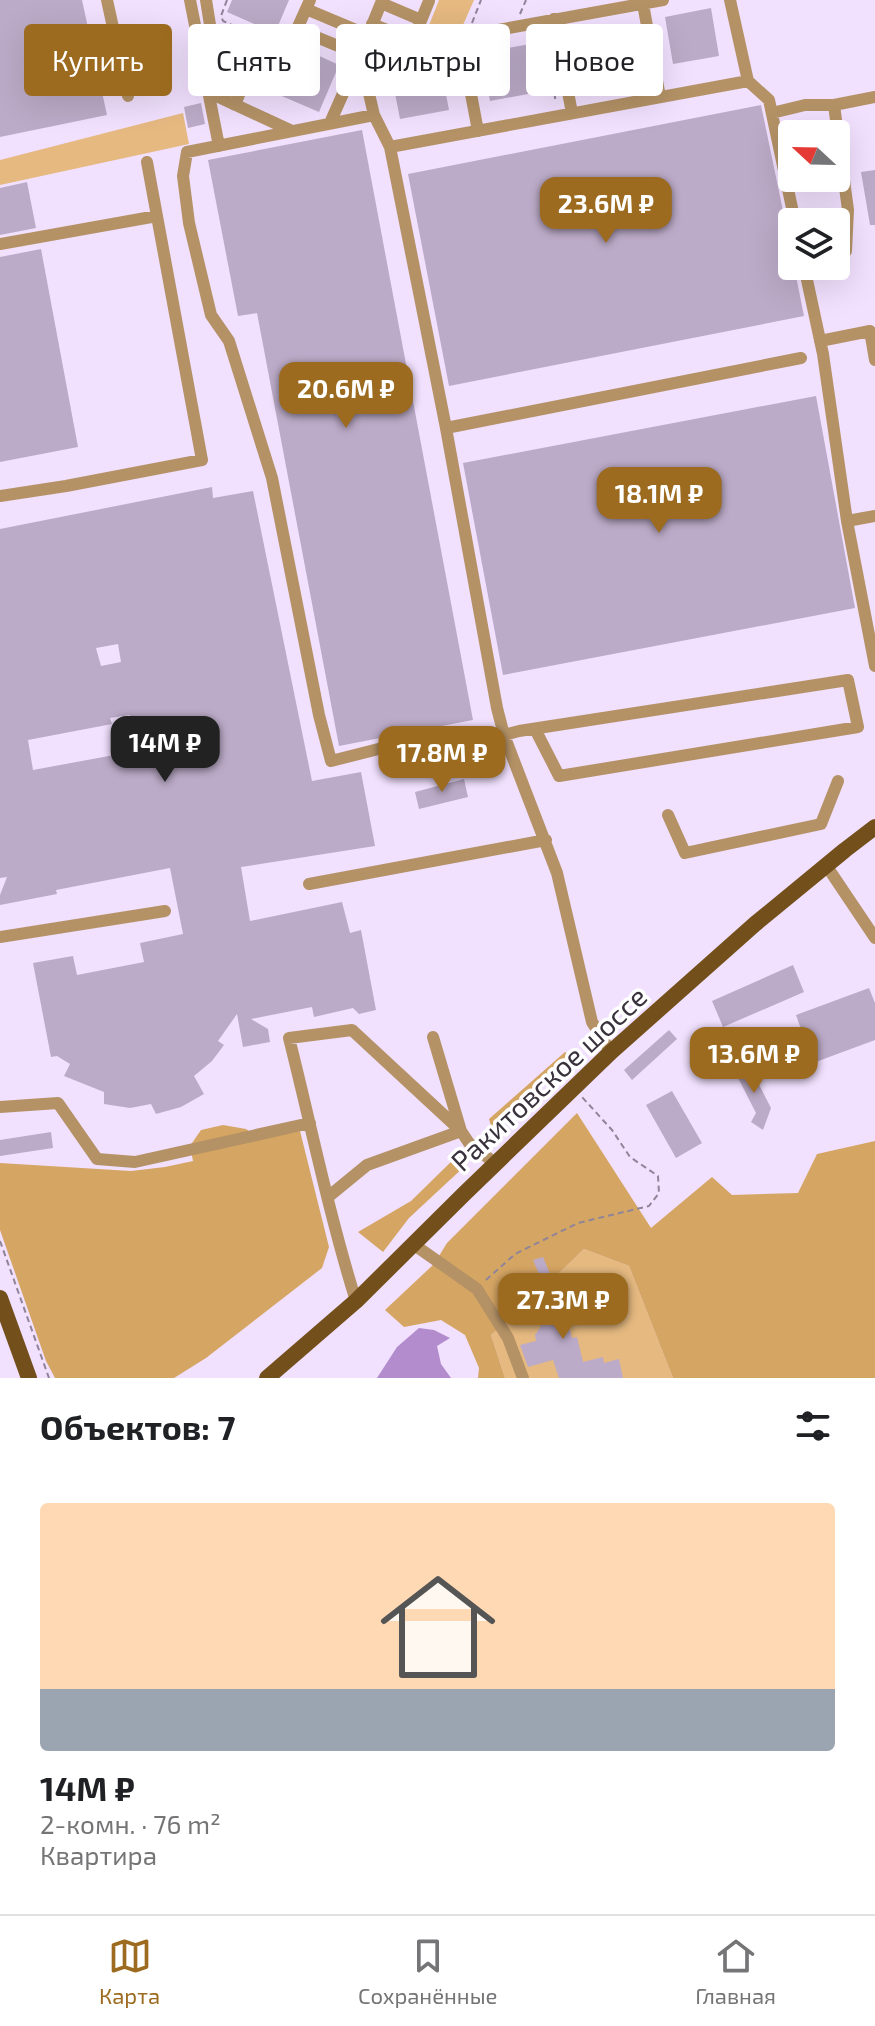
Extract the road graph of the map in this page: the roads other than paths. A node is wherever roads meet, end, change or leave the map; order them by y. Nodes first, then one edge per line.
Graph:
1 (107, 0) edge
2 (190, 0) edge
3 (206, 0) edge
4 (428, 0) edge
5 (663, 0) edge
6 (730, 0) edge
7 (378, 1) edge
8 (643, 4) junction
9 (308, 5) edge
10 (421, 20) junction
11 (548, 20) junction
12 (112, 24) edge
13 (194, 24) edge
14 (210, 24) edge
15 (355, 24) edge
16 (372, 24) edge
17 (419, 24) edge
18 (510, 25) edge
19 (336, 45) edge
20 (748, 81) junction
21 (209, 96) edge
22 (216, 96) edge
23 (239, 96) edge
24 (342, 96) edge
25 (370, 96) edge
26 (473, 96) edge
27 (660, 97) junction
28 (875, 97) edge
29 (235, 105) junction
30 (834, 105) junction
31 (572, 113) junction
32 (772, 113) junction
33 (374, 115) junction
34 (330, 123) junction
35 (292, 131) junction
36 (478, 131) junction
37 (219, 146) junction
38 (390, 147) junction
39 (147, 162) dead end
40 (792, 208) edge
41 (848, 208) edge
42 (157, 216) junction
43 (0, 244) edge
44 (807, 280) edge
45 (872, 331) edge
46 (820, 341) junction
47 (801, 358) dead end
48 (875, 360) edge
49 (446, 428) junction
50 (0, 496) edge
51 (875, 516) edge
52 (847, 521) junction
53 (875, 666) edge
54 (535, 729) junction
55 (504, 735) junction
56 (838, 781) dead end
57 (668, 815) dead end
58 (875, 827) edge
59 (546, 840) junction
60 (826, 865) junction
61 (309, 884) dead end
62 (165, 911) dead end
63 (0, 937) edge
64 (875, 938) edge
65 (433, 1037) dead end
66 (611, 1052) junction
67 (0, 1107) edge
68 (310, 1123) junction
69 (461, 1131) junction
70 (496, 1164) junction
71 (328, 1197) junction
72 (413, 1244) junction
73 (0, 1298) edge
74 (356, 1301) junction
75 (29, 1378) edge
76 (267, 1378) edge
77 (523, 1378) edge

1 - 12 street
2 - 13 street
3 - 14 street
4 - 10 street
5 - 8 street
6 - 20 street
7 - 10 street
7 - 16 street
8 - 11 street
8 - 27 street
9 - 15 street
9 - 19 street
10 - 17 street
11 - 18 street
11 - 31 street
20 - 27 street
20 - 32 street
21 - 37 street
22 - 29 street
23 - 29 street
24 - 34 street
25 - 33 street
26 - 36 street
27 - 31 street
28 - 30 street
29 - 35 street
30 - 32 street
30 - 41 street
31 - 36 street
32 - 40 street
33 - 34 street
33 - 38 street
34 - 35 street
35 - 37 street
36 - 38 street
37 - 55 street
38 - 49 street
39 - 42 street
42 - 43 street
42 - 50 street
44 - 46 street
45 - 46 street
45 - 48 street
46 - 52 street
47 - 49 street
49 - 55 street
51 - 52 street
52 - 53 street
54 - 54 street
54 - 55 street
55 - 59 street
56 - 57 street
58 - 60 main road, Ракитовское шоссе
59 - 61 street
59 - 66 street
60 - 64 street
60 - 66 main road, Ракитовское шоссе
62 - 63 street
65 - 69 street
66 - 70 main road, Ракитовское шоссе
67 - 68 street
68 - 69 street
68 - 71 street
69 - 70 street
69 - 71 street
70 - 72 main road, Ракитовское шоссе
71 - 74 street
72 - 74 main road, Ракитовское шоссе
72 - 77 street
73 - 75 main road
74 - 76 main road, Ракитовское шоссе

